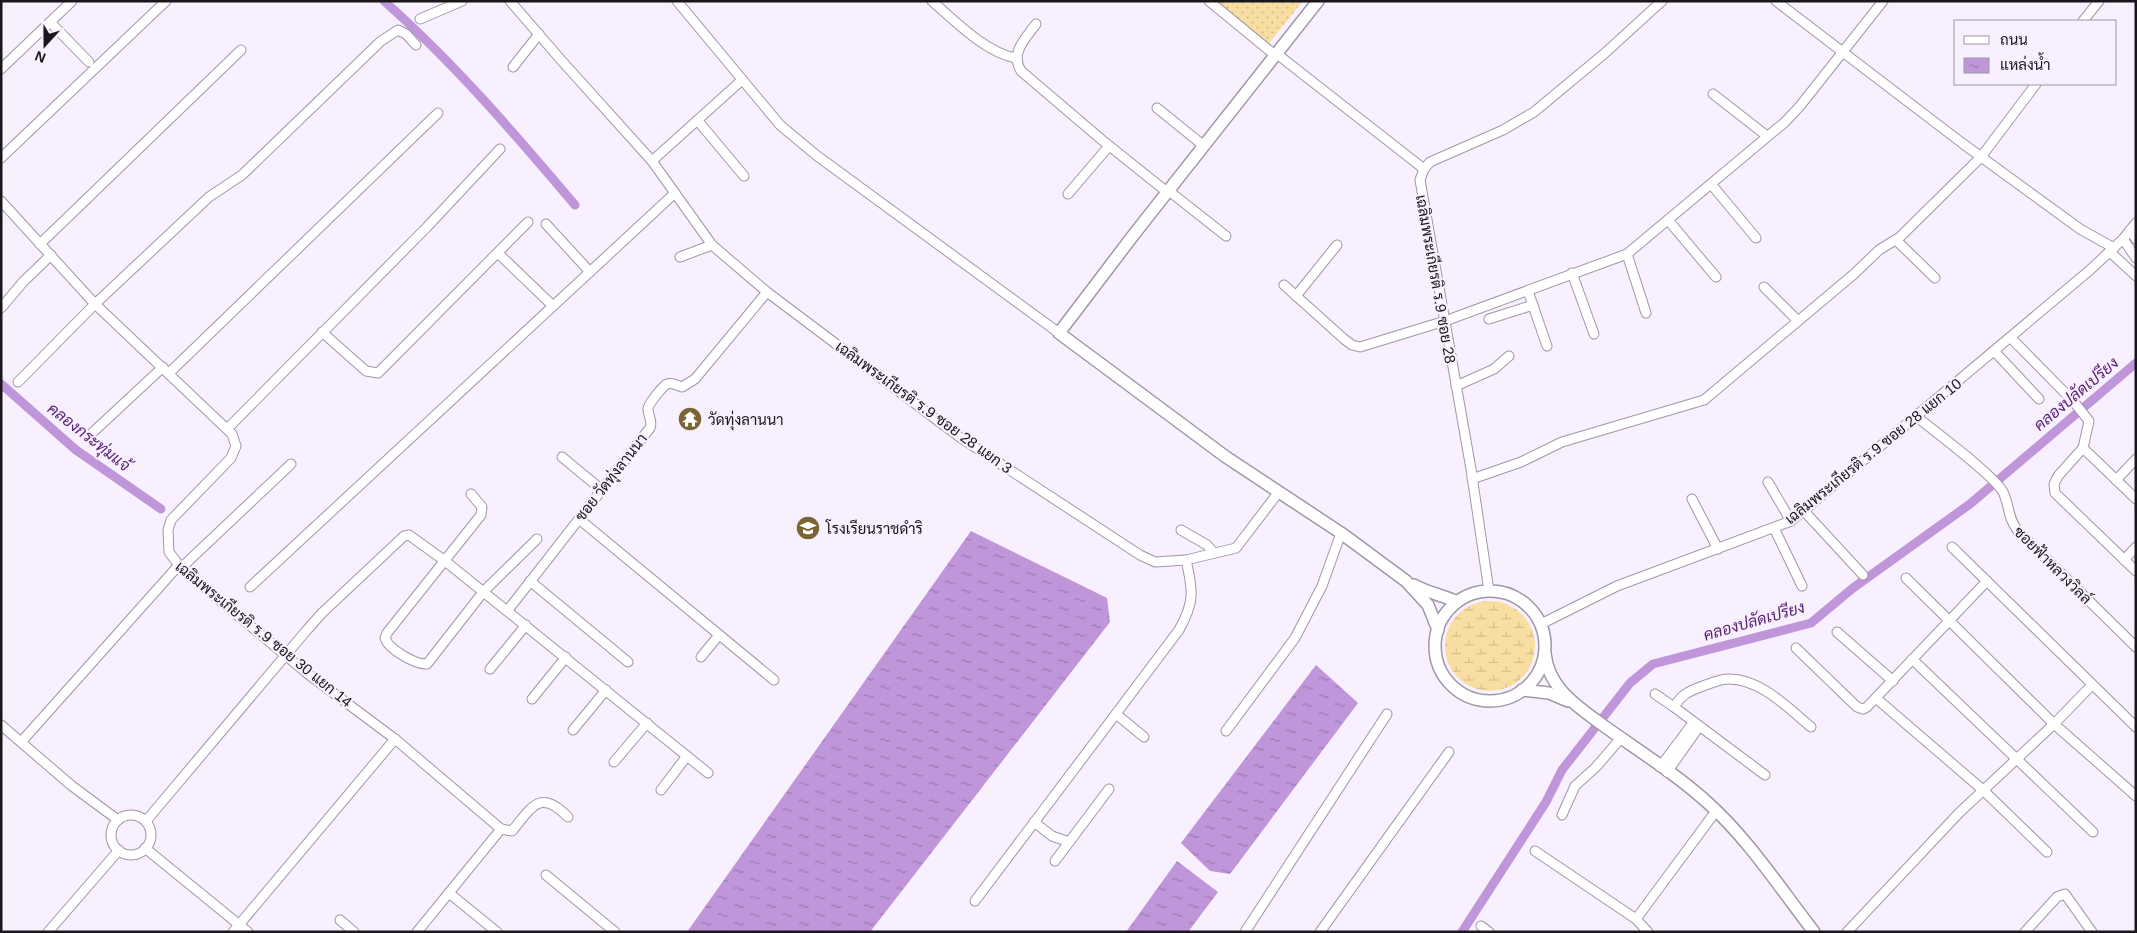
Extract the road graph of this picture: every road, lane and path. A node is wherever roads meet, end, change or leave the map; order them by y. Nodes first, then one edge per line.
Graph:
1 (72, 1) edge
2 (166, 1) edge
3 (462, 1) edge
4 (510, 1) edge
5 (677, 1) edge
6 (932, 1) edge
7 (1209, 1) edge
8 (1318, 1) edge
9 (1662, 1) edge
10 (1776, 1) edge
11 (1883, 1) edge
12 (2099, 1) edge
13 (420, 18) dead end
14 (2084, 20) edge
15 (50, 22) junction
16 (1036, 24) dead end
17 (539, 34) junction
18 (416, 44) dead end
19 (241, 50) dead end
20 (1844, 52) junction
21 (1276, 55) junction
22 (1016, 58) junction
23 (89, 62) dead end
24 (514, 67) dead end
25 (1, 69) edge
26 (742, 80) junction
27 (2035, 85) edge
28 (1713, 94) dead end
29 (1157, 108) dead end
30 (438, 114) dead end
31 (698, 121) junction
32 (1767, 136) junction
33 (1109, 146) junction
34 (1204, 146) junction
35 (500, 149) dead end
36 (1981, 157) junction
37 (1, 158) edge
38 (652, 161) junction
39 (1424, 170) junction
40 (744, 176) dead end
41 (1711, 184) junction
42 (1168, 192) junction
43 (675, 193) junction
44 (1068, 194) dead end
45 (1, 201) edge
46 (1668, 220) junction
47 (528, 222) dead end
48 (546, 224) dead end
49 (2133, 227) edge
50 (1226, 236) dead end
51 (1756, 238) dead end
52 (2123, 239) junction
53 (2136, 239) edge
54 (1896, 240) junction
55 (40, 244) junction
56 (1336, 245) dead end
57 (712, 246) junction
58 (2112, 250) junction
59 (1627, 254) junction
60 (50, 255) junction
61 (502, 256) dead end
62 (680, 257) dead end
63 (2136, 258) edge
64 (590, 272) junction
65 (1572, 273) junction
66 (2136, 276) edge
67 (1716, 277) dead end
68 (1935, 278) dead end
69 (1284, 285) dead end
70 (1764, 287) dead end
71 (1528, 291) junction
72 (767, 292) junction
73 (1296, 296) junction
74 (95, 304) junction
75 (1533, 305) junction
76 (553, 306) junction
77 (1, 308) edge
78 (1646, 313) dead end
79 (1489, 319) dead end
80 (1798, 321) junction
81 (1445, 322) junction
82 (322, 332) junction
83 (1059, 333) junction
84 (1594, 334) dead end
85 (2010, 338) junction
86 (1547, 346) dead end
87 (1995, 352) junction
88 (1510, 356) dead end
89 (166, 370) junction
90 (18, 382) dead end
91 (1456, 386) junction
92 (2039, 399) dead end
93 (1917, 417) junction
94 (228, 428) junction
95 (91, 434) dead end
96 (2084, 448) junction
97 (562, 457) dead end
98 (2136, 459) edge
99 (291, 464) dead end
100 (1472, 479) junction
101 (2116, 480) junction
102 (1768, 482) dead end
103 (602, 490) junction
104 (1278, 493) junction
105 (471, 494) dead end
106 (1692, 499) dead end
107 (2136, 500) edge
108 (1804, 511) junction
109 (579, 520) junction
110 (1791, 521) junction
111 (1774, 528) junction
112 (1181, 530) dead end
113 (1341, 533) junction
114 (537, 539) dead end
115 (1952, 547) dead end
116 (2136, 547) edge
117 (1718, 549) junction
118 (1214, 553) junction
119 (445, 560) junction
120 (1186, 560) junction
121 (2124, 560) junction
122 (180, 567) junction
123 (2136, 571) edge
124 (1863, 575) dead end
125 (1906, 578) dead end
126 (530, 581) junction
127 (1406, 581) junction
128 (1987, 581) junction
129 (1802, 586) dead end
130 (250, 587) dead end
131 (484, 591) junction
132 (1489, 591) junction
133 (1457, 602) junction
134 (508, 610) junction
135 (1948, 620) junction
136 (526, 624) junction
137 (1541, 624) junction
138 (1438, 630) junction
139 (1837, 632) dead end
140 (719, 635) junction
141 (2136, 647) edge
142 (1796, 648) dead end
143 (1545, 653) junction
144 (286, 656) junction
145 (566, 657) junction
146 (700, 657) dead end
147 (1912, 659) junction
148 (628, 662) dead end
149 (490, 669) dead end
150 (774, 680) dead end
151 (1893, 681) junction
152 (2092, 685) junction
153 (606, 690) junction
154 (1522, 690) junction
155 (1655, 694) dead end
156 (532, 699) dead end
157 (1877, 699) junction
158 (1574, 704) junction
159 (1674, 707) junction
160 (1116, 714) junction
161 (1387, 714) dead end
162 (647, 723) junction
163 (2054, 724) junction
164 (1, 725) edge
165 (1696, 725) junction
166 (1811, 726) dead end
167 (2136, 727) edge
168 (573, 730) dead end
169 (1226, 731) dead end
170 (1616, 734) junction
171 (1144, 737) dead end
172 (395, 738) junction
173 (22, 741) junction
174 (1449, 752) dead end
175 (687, 756) junction
176 (2017, 760) junction
177 (614, 762) dead end
178 (1664, 769) junction
179 (708, 773) dead end
180 (1765, 776) dead end
181 (1109, 789) dead end
182 (662, 790) dead end
183 (1983, 790) junction
184 (2136, 796) edge
185 (1716, 811) junction
186 (1562, 815) dead end
187 (568, 816) dead end
188 (118, 820) junction
189 (146, 821) junction
190 (1034, 822) junction
191 (501, 829) junction
192 (2093, 832) dead end
193 (1069, 842) junction
194 (145, 848) junction
195 (118, 850) junction
196 (1535, 851) dead end
197 (2047, 852) dead end
198 (1055, 861) dead end
199 (546, 875) dead end
200 (449, 893) junction
201 (975, 901) dead end
202 (1636, 919) junction
203 (340, 920) dead end
204 (236, 928) edge
205 (48, 932) edge
206 (248, 932) edge
207 (354, 932) edge
208 (417, 932) edge
209 (497, 932) edge
210 (615, 932) edge
211 (1245, 932) edge
212 (1320, 932) edge
213 (1648, 932) edge
214 (1814, 932) edge
215 (1847, 932) edge
216 (2025, 932) edge
217 (2092, 932) edge

1 - 15 street
2 - 37 street
3 - 13 street
4 - 17 street, เฉลิมพระเกียรติ ร.9 ซอย 28 แยก 3
5 - 26 street
6 - 22 street
7 - 21 street
8 - 21 main road
9 - 39 street
10 - 20 street
11 - 20 street
12 - 14 street
15 - 23 street
15 - 25 street
16 - 22 street
17 - 24 street
17 - 38 street, เฉลิมพระเกียรติ ร.9 ซอย 28 แยก 3
18 - 74 street
19 - 55 street
20 - 32 street
20 - 36 street
21 - 34 main road
21 - 39 street
22 - 33 street
26 - 31 street
26 - 83 street
27 - 36 street
28 - 32 street
29 - 34 street
30 - 89 street
31 - 38 street
31 - 40 street
32 - 41 street
33 - 42 street
33 - 44 street
34 - 42 main road
35 - 82 street
36 - 54 street
36 - 58 street
38 - 43 street, เฉลิมพระเกียรติ ร.9 ซอย 28 แยก 3
39 - 81 street, เฉลิมพระเกียรติ ร.9 ซอย 28
41 - 46 street
41 - 51 street
42 - 50 street
42 - 83 main road
43 - 57 street, เฉลิมพระเกียรติ ร.9 ซอย 28 แยก 3
43 - 64 street
45 - 55 street
46 - 59 street
46 - 67 street
47 - 82 street
48 - 64 street
49 - 52 street, เฉลิมพระเกียรติ ร.9 ซอย 28 แยก 10
49 - 53 street
52 - 58 street, เฉลิมพระเกียรติ ร.9 ซอย 28 แยก 10
52 - 63 street
54 - 68 street
54 - 80 street
55 - 60 street
56 - 73 street
57 - 62 street
57 - 72 street, เฉลิมพระเกียรติ ร.9 ซอย 28 แยก 3
58 - 66 street
58 - 85 street, เฉลิมพระเกียรติ ร.9 ซอย 28 แยก 10
59 - 65 street
59 - 78 street
60 - 74 street
60 - 77 street
61 - 76 street
64 - 76 street
65 - 71 street
65 - 84 street
69 - 73 street
70 - 80 street
71 - 75 street
71 - 81 street
72 - 103 street, ซอย วัดทุ่งลานนา
72 - 120 street, เฉลิมพระเกียรติ ร.9 ซอย 28 แยก 3
73 - 81 street
74 - 89 street
74 - 90 street
75 - 79 street
75 - 86 street
76 - 130 street
80 - 100 street
81 - 91 street, เฉลิมพระเกียรติ ร.9 ซอย 28
82 - 94 street
83 - 104 main road
85 - 87 street, เฉลิมพระเกียรติ ร.9 ซอย 28 แยก 10
85 - 96 street
87 - 92 street
87 - 93 street, เฉลิมพระเกียรติ ร.9 ซอย 28 แยก 10
88 - 91 street
89 - 94 street
89 - 95 street
91 - 100 street, เฉลิมพระเกียรติ ร.9 ซอย 28
93 - 108 street, เฉลิมพระเกียรติ ร.9 ซอย 28 แยก 10
93 - 141 street, ซอยฟ้าหลวงวิลล์
94 - 122 street, เฉลิมพระเกียรติ ร.9 ซอย 30 แยก 14
96 - 101 street
96 - 121 street
97 - 103 street
98 - 101 street
99 - 122 street
100 - 132 street, เฉลิมพระเกียรติ ร.9 ซอย 28
101 - 107 street
102 - 110 street
103 - 109 street, ซอย วัดทุ่งลานนา
104 - 113 main road
104 - 118 street, เฉลิมพระเกียรติ ร.9 ซอย 28 แยก 3
105 - 119 street
106 - 117 street
108 - 110 street, เฉลิมพระเกียรติ ร.9 ซอย 28 แยก 10
108 - 124 street
109 - 126 street, ซอย วัดทุ่งลานนา
109 - 140 street
110 - 111 street, เฉลิมพระเกียรติ ร.9 ซอย 28 แยก 10
111 - 117 street, เฉลิมพระเกียรติ ร.9 ซอย 28 แยก 10
111 - 129 street
112 - 118 street
113 - 127 main road
113 - 169 street
114 - 131 street
115 - 128 street
116 - 121 street
117 - 137 street, เฉลิมพระเกียรติ ร.9 ซอย 28 แยก 10
118 - 120 street, เฉลิมพระเกียรติ ร.9 ซอย 28 แยก 3
119 - 131 street
119 - 131 street
119 - 144 street
120 - 160 street
121 - 123 street
122 - 144 street, เฉลิมพระเกียรติ ร.9 ซอย 30 แยก 14
122 - 173 street
125 - 135 street
126 - 134 street, ซอย วัดทุ่งลานนา
126 - 148 street
127 - 133 main road
127 - 138 main road
128 - 135 street
128 - 152 street
131 - 134 street
132 - 133 main road
132 - 137 main road
133 - 138 main road
134 - 136 street
135 - 147 street
135 - 163 street
136 - 145 street
136 - 149 street
137 - 143 main road
138 - 154 main road
139 - 151 street
140 - 146 street
140 - 150 street
142 - 157 street
143 - 154 main road
143 - 158 main road
144 - 172 street, เฉลิมพระเกียรติ ร.9 ซอย 30 แยก 14
144 - 189 street
145 - 153 street
145 - 156 street
147 - 151 street
147 - 176 street
151 - 157 street
152 - 163 street
152 - 167 street
153 - 162 street
153 - 168 street
154 - 158 main road
155 - 159 street
157 - 183 street
158 - 170 main road
159 - 165 street
159 - 166 street
160 - 171 street
160 - 190 street
161 - 211 street
162 - 175 street
162 - 177 street
163 - 176 street
163 - 184 street
164 - 173 street
165 - 178 street
165 - 180 street
170 - 178 main road
170 - 186 street
172 - 191 street, เฉลิมพระเกียรติ ร.9 ซอย 30 แยก 14
172 - 204 street
173 - 188 street
174 - 212 street
175 - 179 street
175 - 182 street
176 - 183 street
176 - 192 street
178 - 185 main road
181 - 193 street
183 - 197 street
183 - 215 street
185 - 202 street
185 - 214 main road
187 - 191 street
188 - 189 street
188 - 195 street
189 - 194 street
190 - 193 street
190 - 201 street
191 - 200 street
193 - 198 street
194 - 195 street
194 - 204 street
195 - 205 street
196 - 202 street
199 - 210 street
200 - 208 street
200 - 209 street
202 - 213 street
203 - 207 street
204 - 206 street
216 - 217 street

